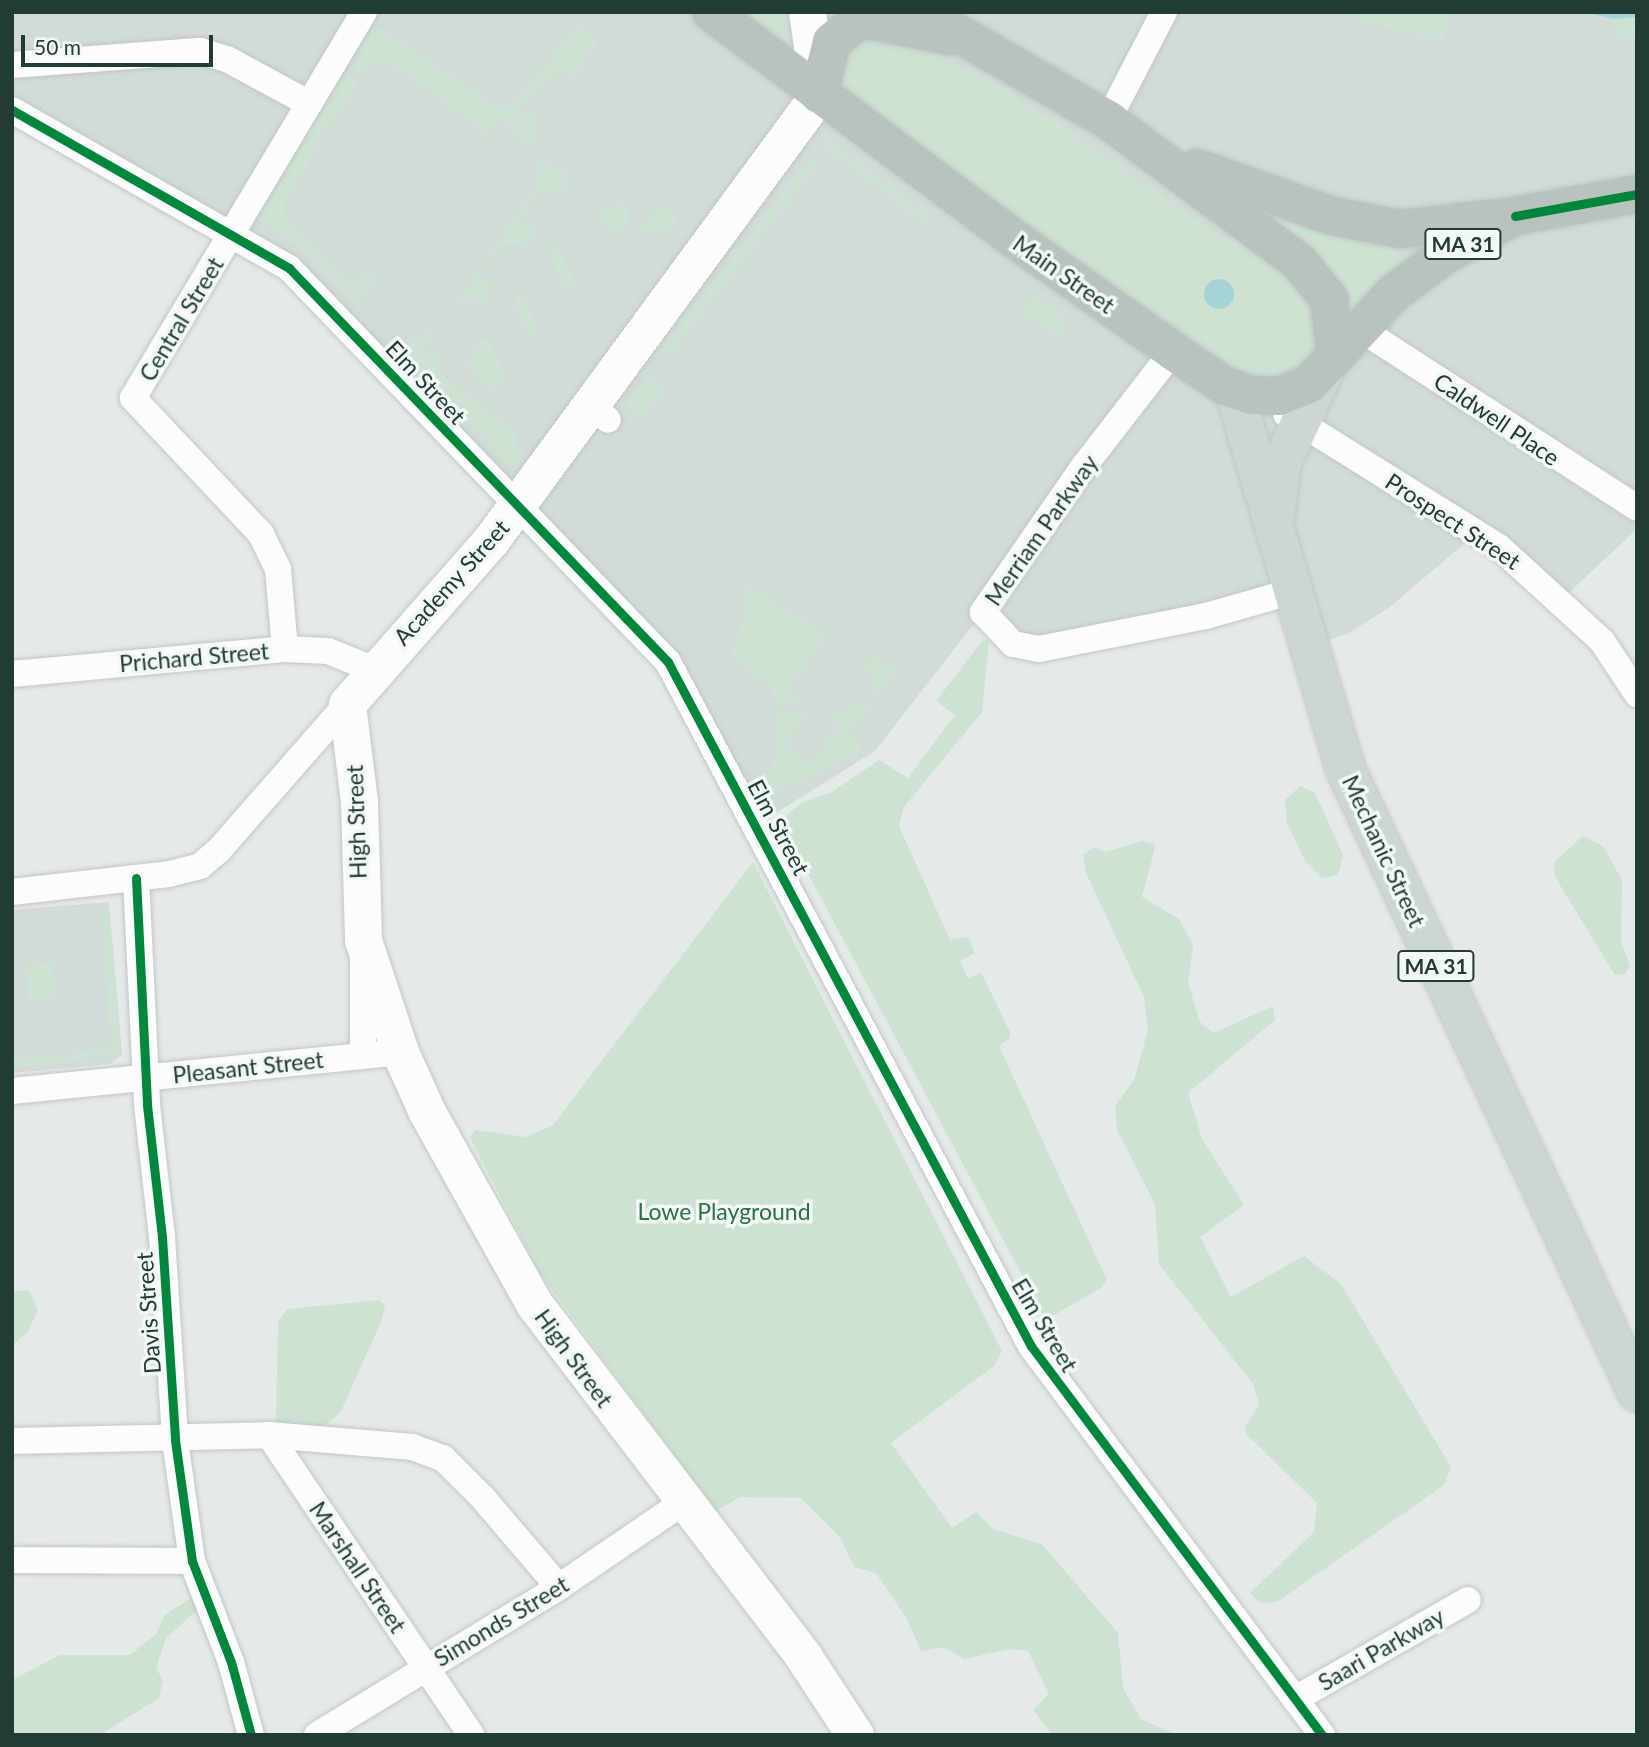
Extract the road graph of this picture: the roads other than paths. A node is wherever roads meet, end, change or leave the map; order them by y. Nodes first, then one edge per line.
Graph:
1 (364, 12) edge
2 (711, 12) edge
3 (807, 12) edge
4 (921, 12) edge
5 (1164, 12) edge
6 (960, 38) junction
7 (12, 65) edge
8 (819, 94) junction
9 (308, 103) junction
10 (12, 110) edge
11 (1108, 120) junction
12 (1146, 146) junction
13 (1637, 194) edge
14 (1515, 216) junction
15 (233, 233) junction
16 (1339, 350) junction
17 (1173, 351) junction
18 (1234, 390) junction
19 (1298, 420) junction
20 (517, 507) junction
21 (1637, 508) edge
22 (1274, 525) junction
23 (1294, 591) junction
24 (285, 649) junction
25 (373, 669) junction
26 (12, 674) edge
27 (1637, 694) edge
28 (347, 704) junction
29 (136, 878) junction
30 (12, 892) edge
31 (363, 940) junction
32 (400, 1052) junction
33 (363, 1055) junction
34 (147, 1078) junction
35 (12, 1091) edge
36 (1637, 1392) edge
37 (269, 1435) junction
38 (175, 1440) junction
39 (12, 1441) edge
40 (682, 1503) junction
41 (12, 1560) edge
42 (191, 1561) junction
43 (559, 1587) junction
44 (1468, 1600) dead end
45 (425, 1666) junction
46 (1295, 1699) junction
47 (251, 1735) edge
48 (317, 1735) edge
49 (471, 1735) edge
50 (855, 1735) edge
51 (1322, 1735) edge

1 - 9 street, Central Street
2 - 8 highway, Main Street
3 - 8 main road
4 - 6 highway, Main Street
5 - 11 street
6 - 8 highway, Main Street
6 - 11 highway, Main Street
7 - 9 street
8 - 17 highway, Main Street
8 - 20 main road, Academy Street
9 - 15 street, Central Street
10 - 15 street, Elm Street
11 - 12 highway, Main Street
12 - 14 highway, Main Street
12 - 16 highway, Main Street
13 - 14 highway, Main Street / MA 31
14 - 16 highway, Main Street / MA 31
15 - 20 street, Elm Street
15 - 24 street, Central Street
16 - 18 highway, Main Street
16 - 19 main road, Main Street / MA 31
16 - 21 street, Caldwell Place
17 - 18 highway, Main Street
17 - 23 street, Merriam Parkway
18 - 19 street, Prospect Street
18 - 22 main road, Mechanic Street
19 - 22 main road, Mechanic Street / MA 31
19 - 27 street, Prospect Street
20 - 25 main road, Academy Street
20 - 46 street, Elm Street
22 - 23 main road, Mechanic Street / MA 31
23 - 36 main road, Mechanic Street / MA 31
24 - 25 street, Prichard Street
24 - 26 street, Prichard Street
25 - 28 main road, Academy Street
28 - 29 street, Academy Street
28 - 31 main road, High Street
29 - 30 street, Academy Street
29 - 34 street, Davis Street
31 - 32 main road, High Street
31 - 33 street, High Street
32 - 33 street, Pleasant Street
32 - 40 main road, High Street
33 - 34 street, Pleasant Street
34 - 35 street, Pleasant Street
34 - 38 street, Davis Street
37 - 38 street
37 - 43 street
37 - 45 street, Marshall Street
38 - 39 street
38 - 42 street, Davis Street
40 - 43 street, Simonds Street
40 - 50 main road, High Street
41 - 42 street
42 - 47 street, Davis Street
43 - 45 street, Simonds Street
44 - 46 street, Saari Parkway
45 - 48 street, Simonds Street
45 - 49 street, Marshall Street
46 - 51 street, Elm Street

